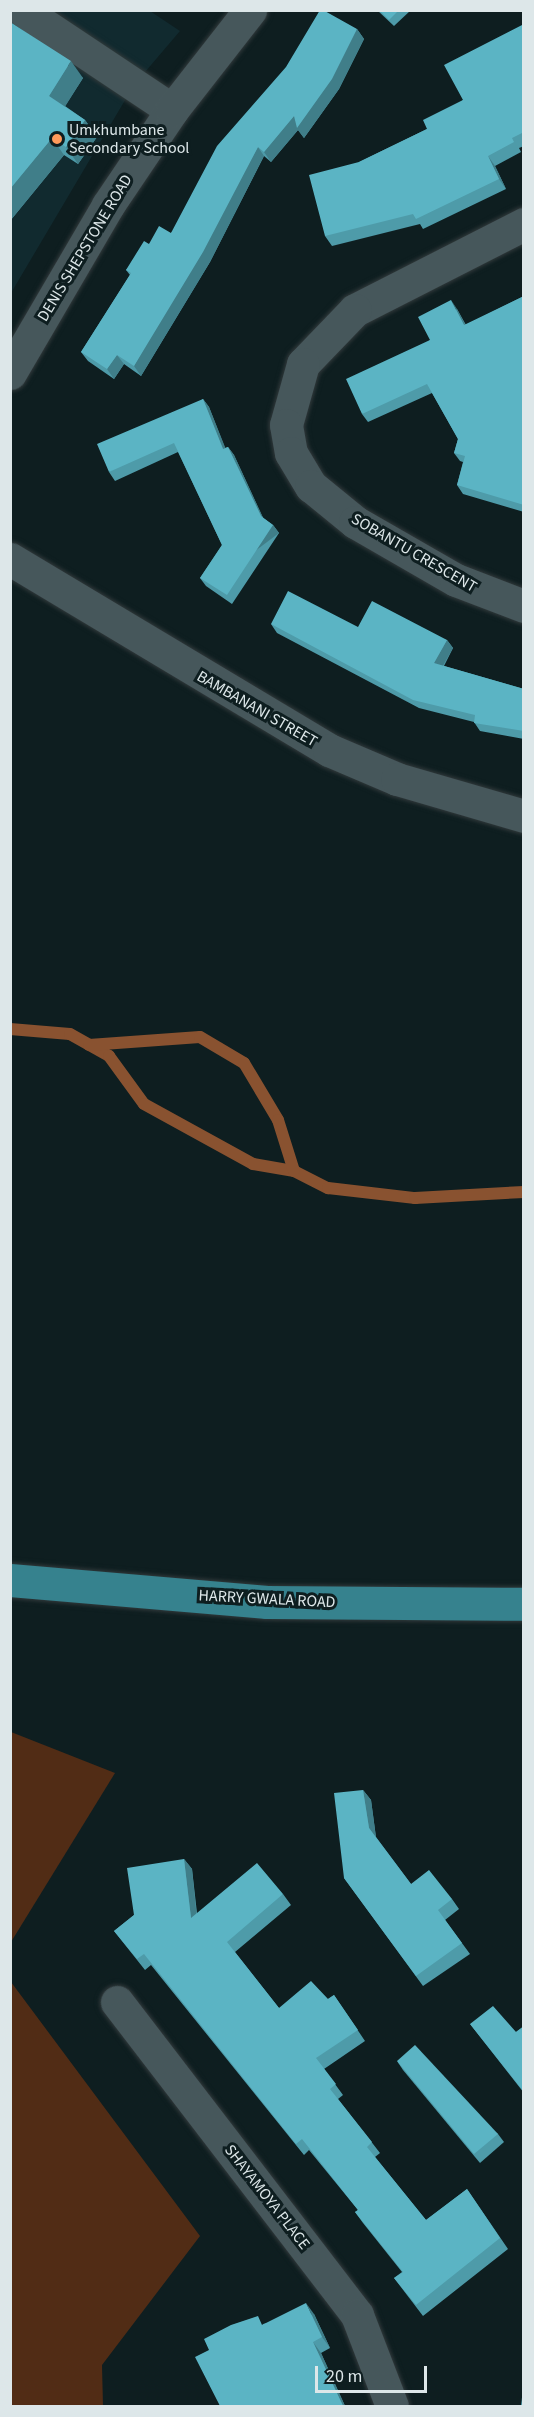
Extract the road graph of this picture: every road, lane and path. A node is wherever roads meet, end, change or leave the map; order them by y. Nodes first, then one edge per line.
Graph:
1 (22, 10) edge
2 (250, 10) edge
3 (172, 110) junction
4 (524, 224) edge
5 (10, 374) edge
6 (10, 559) edge
7 (524, 606) edge
8 (524, 816) edge
9 (10, 1580) edge
10 (524, 1604) edge
11 (117, 2002) dead end
12 (392, 2406) edge

1 - 3 street
2 - 3 street, DENIS SHEPSTONE ROAD
3 - 5 street, DENIS SHEPSTONE ROAD
4 - 7 street, SOBANTU CRESCENT
6 - 8 street, BAMBANANI STREET
9 - 10 main road, HARRY GWALA ROAD
11 - 12 street, SHAYAMOYA PLACE

